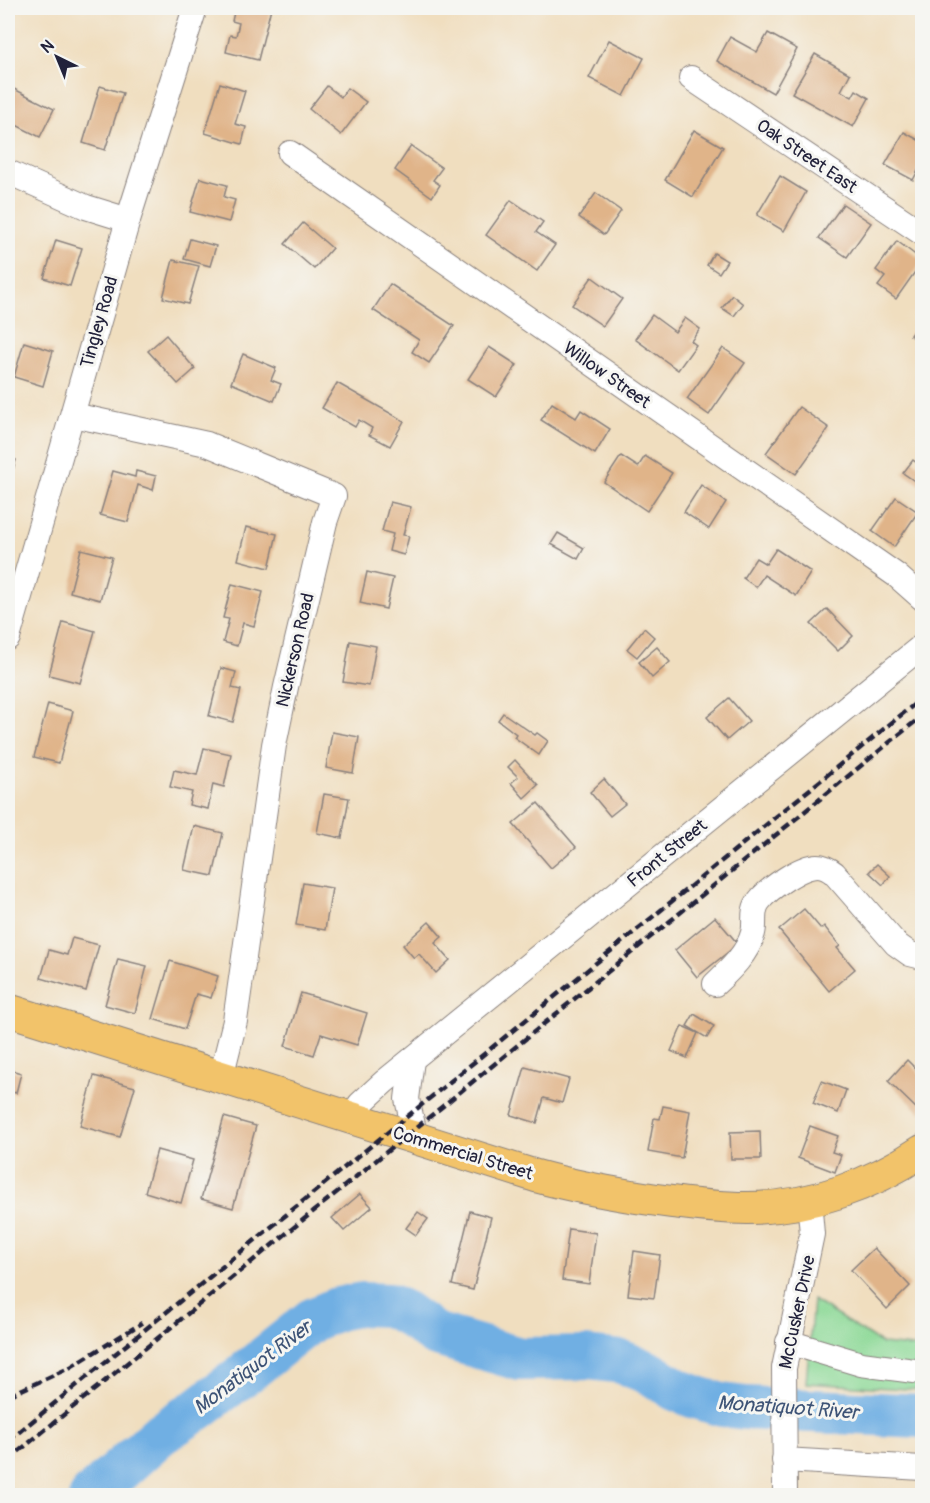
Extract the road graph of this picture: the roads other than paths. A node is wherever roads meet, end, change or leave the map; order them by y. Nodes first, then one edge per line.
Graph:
1 (195, 8) edge
2 (691, 78) dead end
3 (290, 153) dead end
4 (8, 172) edge
5 (128, 220) junction
6 (922, 233) edge
7 (73, 415) junction
8 (922, 598) edge
9 (8, 638) edge
10 (922, 646) edge
11 (922, 957) edge
12 (715, 984) dead end
13 (8, 1010) edge
14 (412, 1060) junction
15 (221, 1077) junction
16 (354, 1118) junction
17 (416, 1138) junction
18 (922, 1151) edge
19 (809, 1200) junction
20 (788, 1342) junction
21 (922, 1372) edge
22 (784, 1460) junction
23 (922, 1468) edge
24 (785, 1496) edge

1 - 5 street, Tingley Road
2 - 6 street, Oak Street East
3 - 8 street, Willow Street
4 - 5 street
5 - 7 street, Tingley Road
7 - 9 street, Tingley Road
7 - 15 street, Nickerson Road
10 - 14 street, Front Street
11 - 12 street
13 - 15 main road, Commercial Street
14 - 16 street, Front Street
14 - 17 street
15 - 16 main road, Commercial Street
16 - 17 main road, Commercial Street
17 - 19 main road, Commercial Street
18 - 19 main road, Commercial Street
19 - 20 street, McCusker Drive
20 - 21 street
20 - 22 street, McCusker Drive
22 - 23 street
22 - 24 street, McCusker Drive

